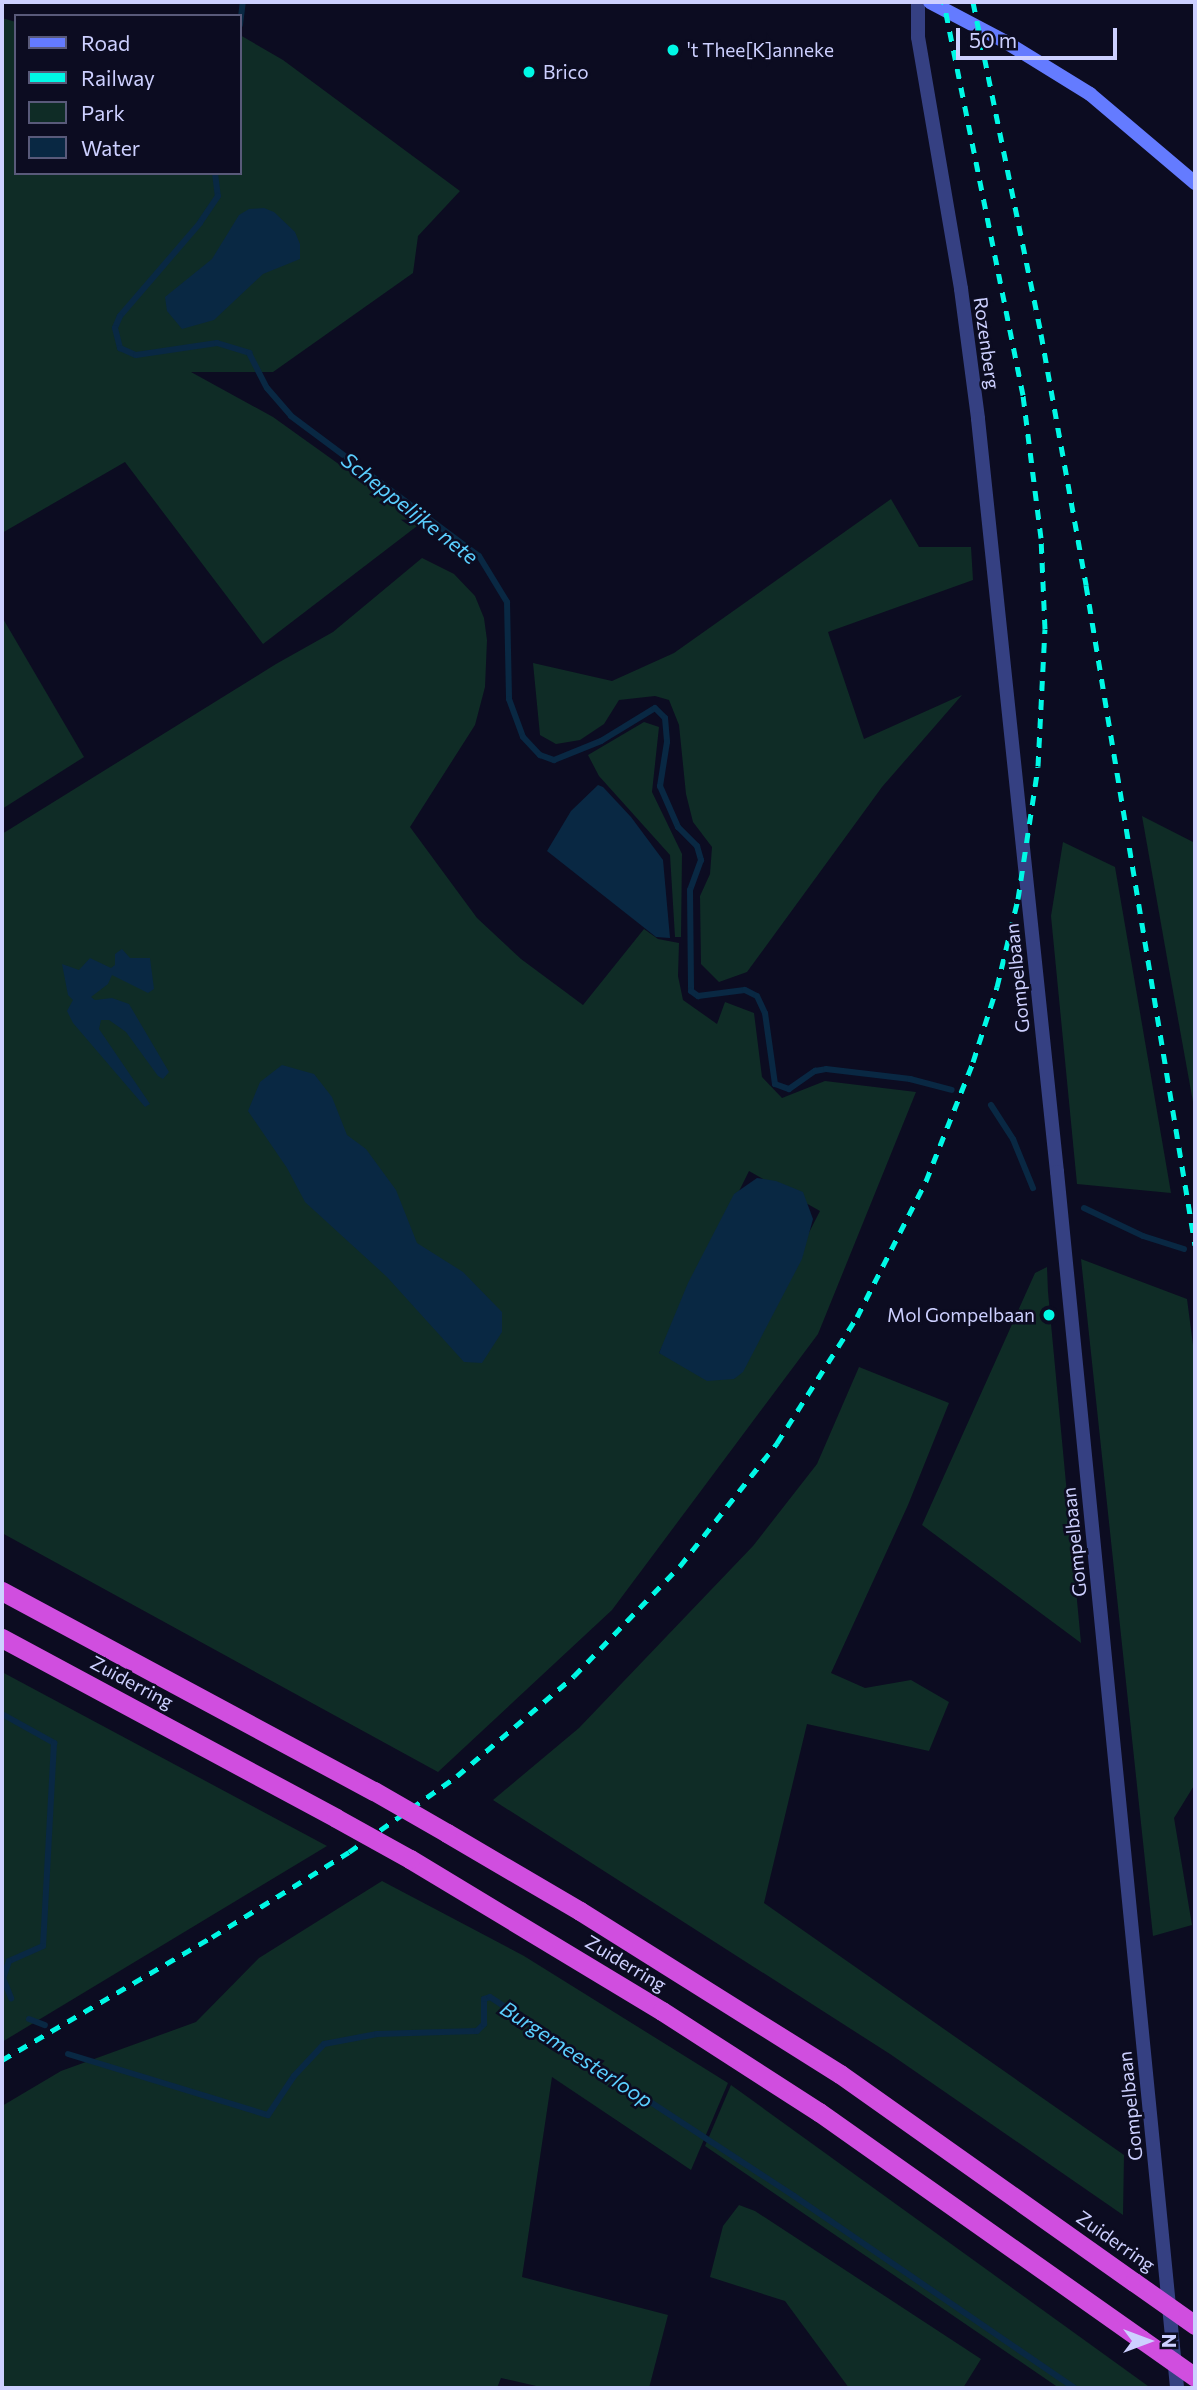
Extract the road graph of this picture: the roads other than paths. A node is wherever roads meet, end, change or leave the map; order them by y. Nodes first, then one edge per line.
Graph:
1 (918, 2) edge
2 (930, 2) edge
3 (1195, 184) edge
4 (1005, 692) joint
5 (2, 1591) edge
6 (2, 1638) edge
7 (1195, 2325) edge
8 (1195, 2377) edge
9 (1177, 2388) edge

1 - 4 street, Rozenberg
2 - 3 main road
4 - 9 street, Gompelbaan
5 - 7 highway, Zuiderring, bridge
6 - 8 highway, Zuiderring, bridge

